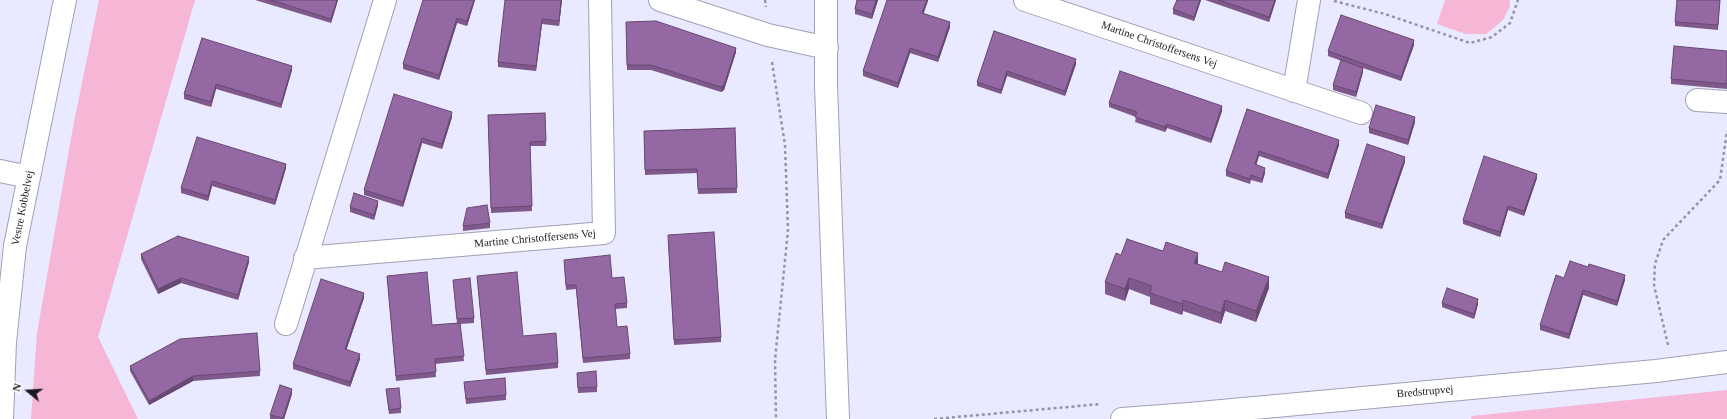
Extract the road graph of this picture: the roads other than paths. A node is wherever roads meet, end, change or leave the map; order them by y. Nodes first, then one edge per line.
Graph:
1 (65, 0) edge
2 (385, 0) edge
3 (600, 0) edge
4 (660, 0) edge
5 (826, 0) edge
6 (1025, 0) edge
7 (1309, 0) edge
8 (827, 48) junction
9 (1294, 91) junction
10 (1697, 100) dead end
11 (1727, 102) edge
12 (1361, 113) dead end
13 (0, 171) edge
14 (29, 177) junction
15 (305, 258) junction
16 (286, 324) dead end
17 (1727, 362) edge
18 (2, 419) edge
19 (838, 419) edge
20 (1122, 419) edge

1 - 14 street, Vestre Kobbelvej
2 - 15 street
3 - 15 street, Martine Christoffersens Vej
4 - 8 street
5 - 8 street
6 - 9 street, Martine Christoffersens Vej
7 - 9 street
8 - 19 street
9 - 12 street, Martine Christoffersens Vej
10 - 11 street
13 - 14 street
14 - 18 street, Vestre Kobbelvej
15 - 16 street
17 - 20 street, Bredstrupvej

